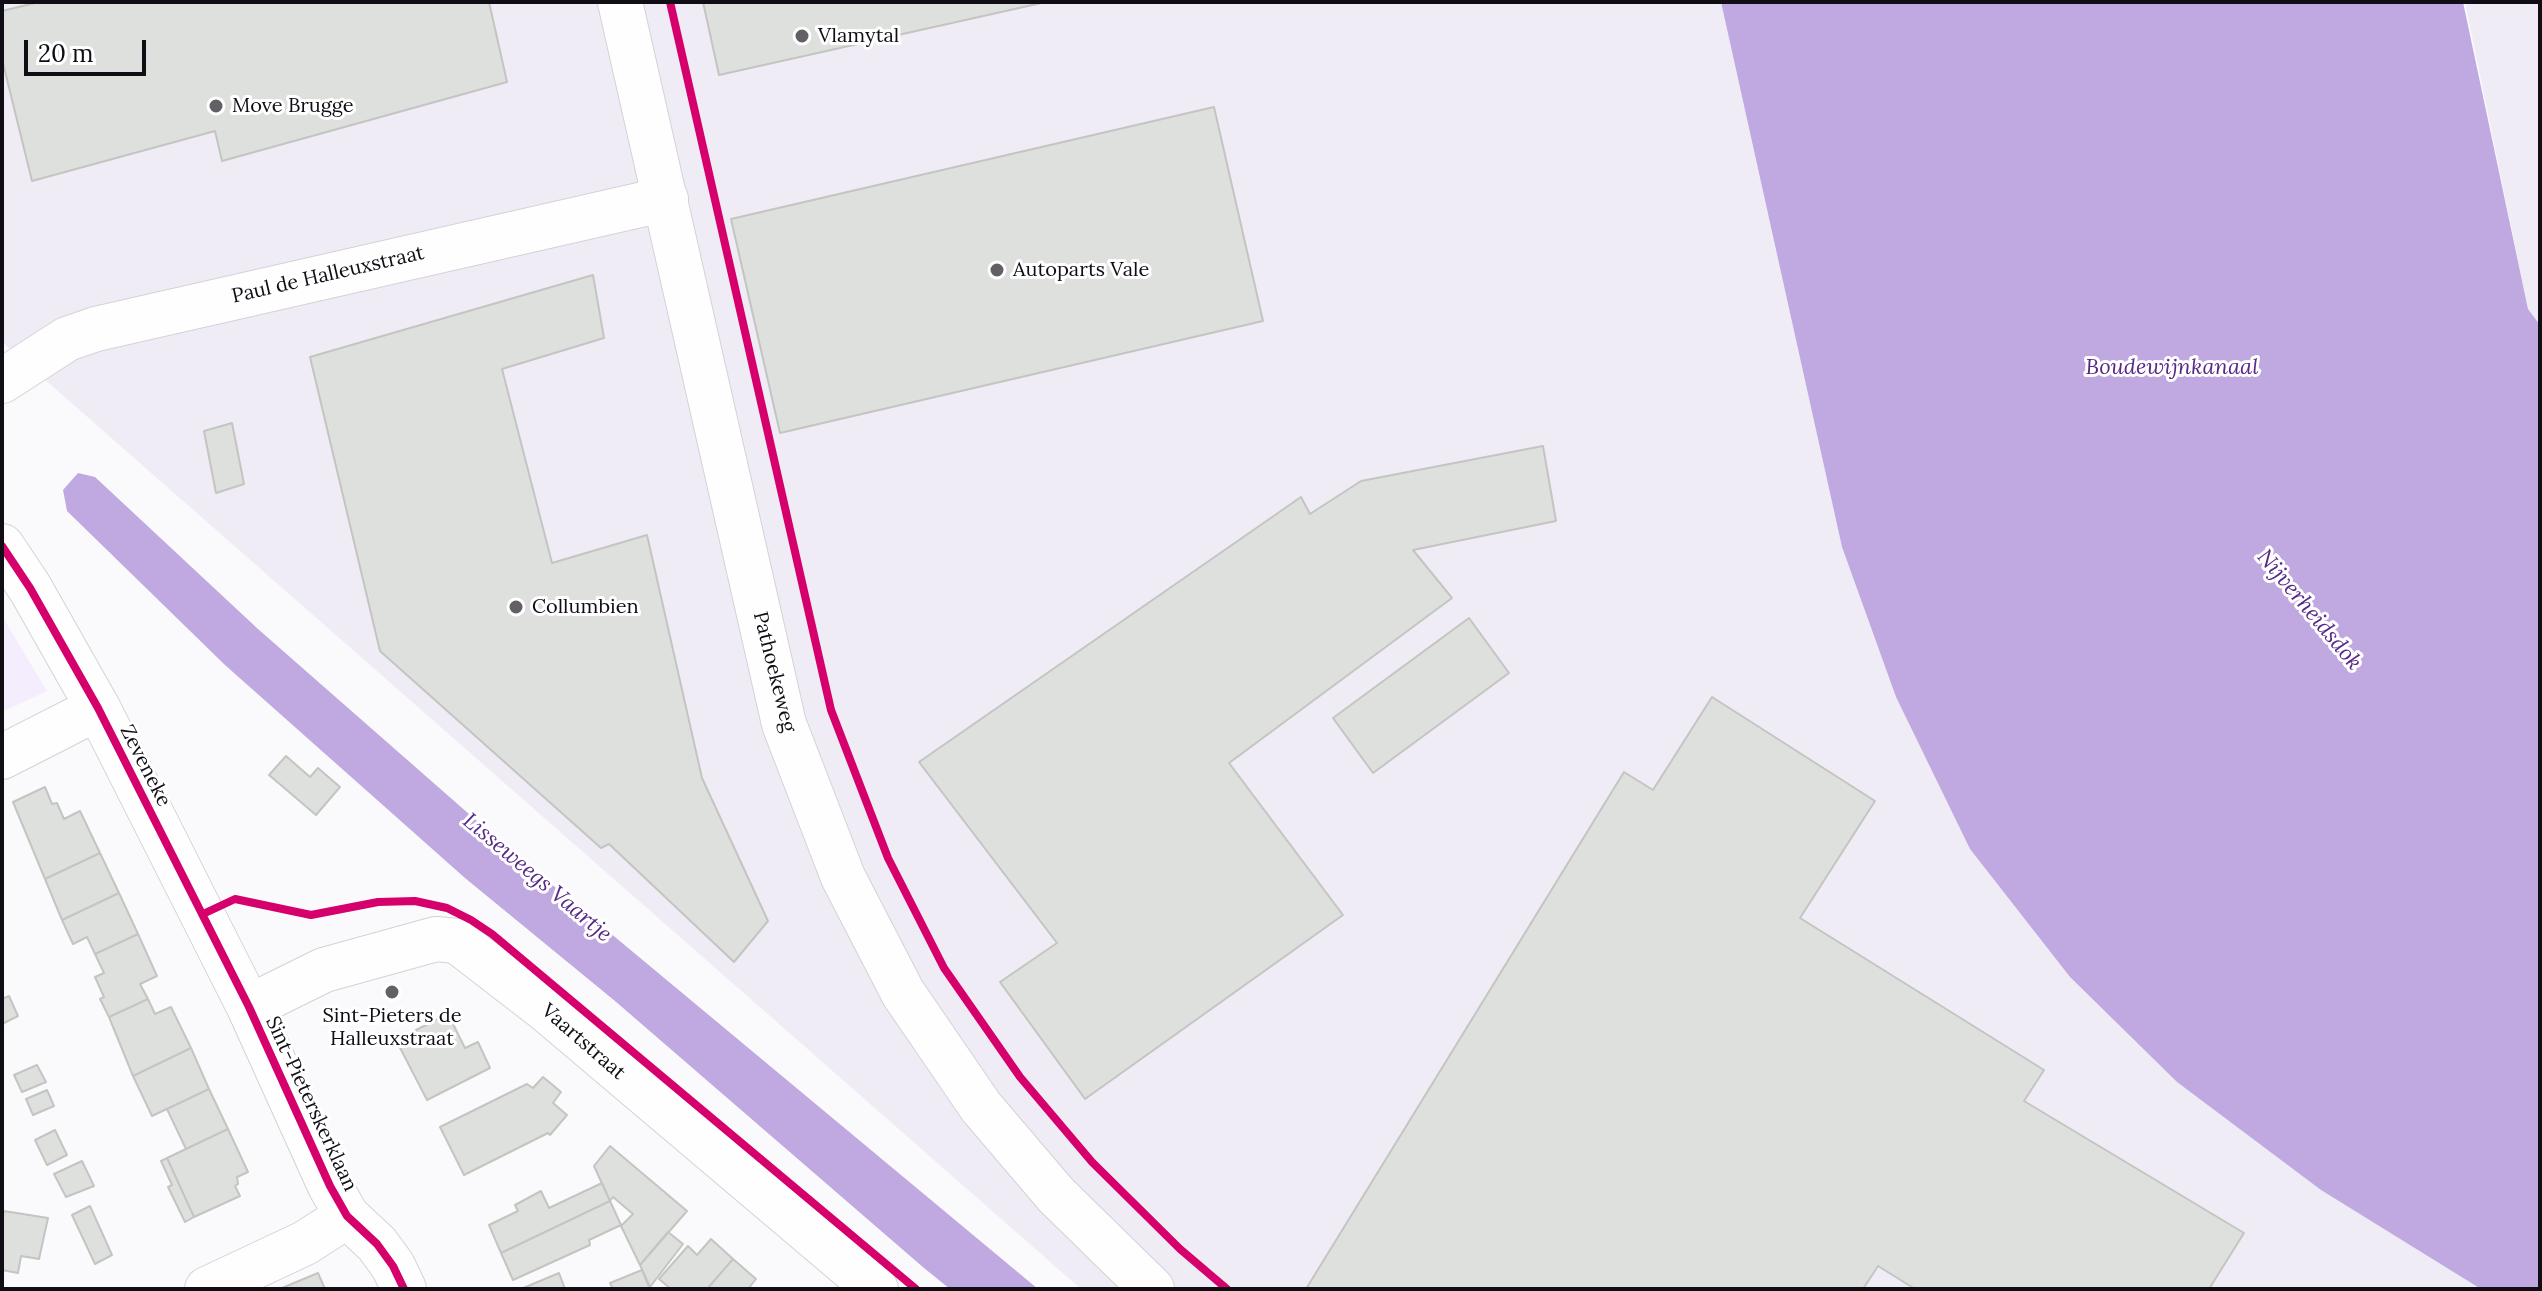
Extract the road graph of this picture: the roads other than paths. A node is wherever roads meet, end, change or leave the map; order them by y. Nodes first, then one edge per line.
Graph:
1 (620, 2) edge
2 (666, 199) junction
3 (2, 381) edge
4 (2, 546) edge
5 (98, 708) junction
6 (2, 757) edge
7 (249, 1007) junction
8 (347, 1216) junction
9 (207, 1289) edge
10 (404, 1289) edge
11 (876, 1289) edge
12 (1152, 1289) edge

1 - 2 street, Pathoekeweg
2 - 3 street, Paul de Halleuxstraat
2 - 12 street, Pathoekeweg
4 - 5 street, Zeveneke
5 - 6 street
5 - 7 street, Zeveneke
7 - 8 street, Sint-Pieterskerklaan
7 - 11 street, Vaartstraat
8 - 9 street
8 - 10 street, Sint-Pieterskerklaan

